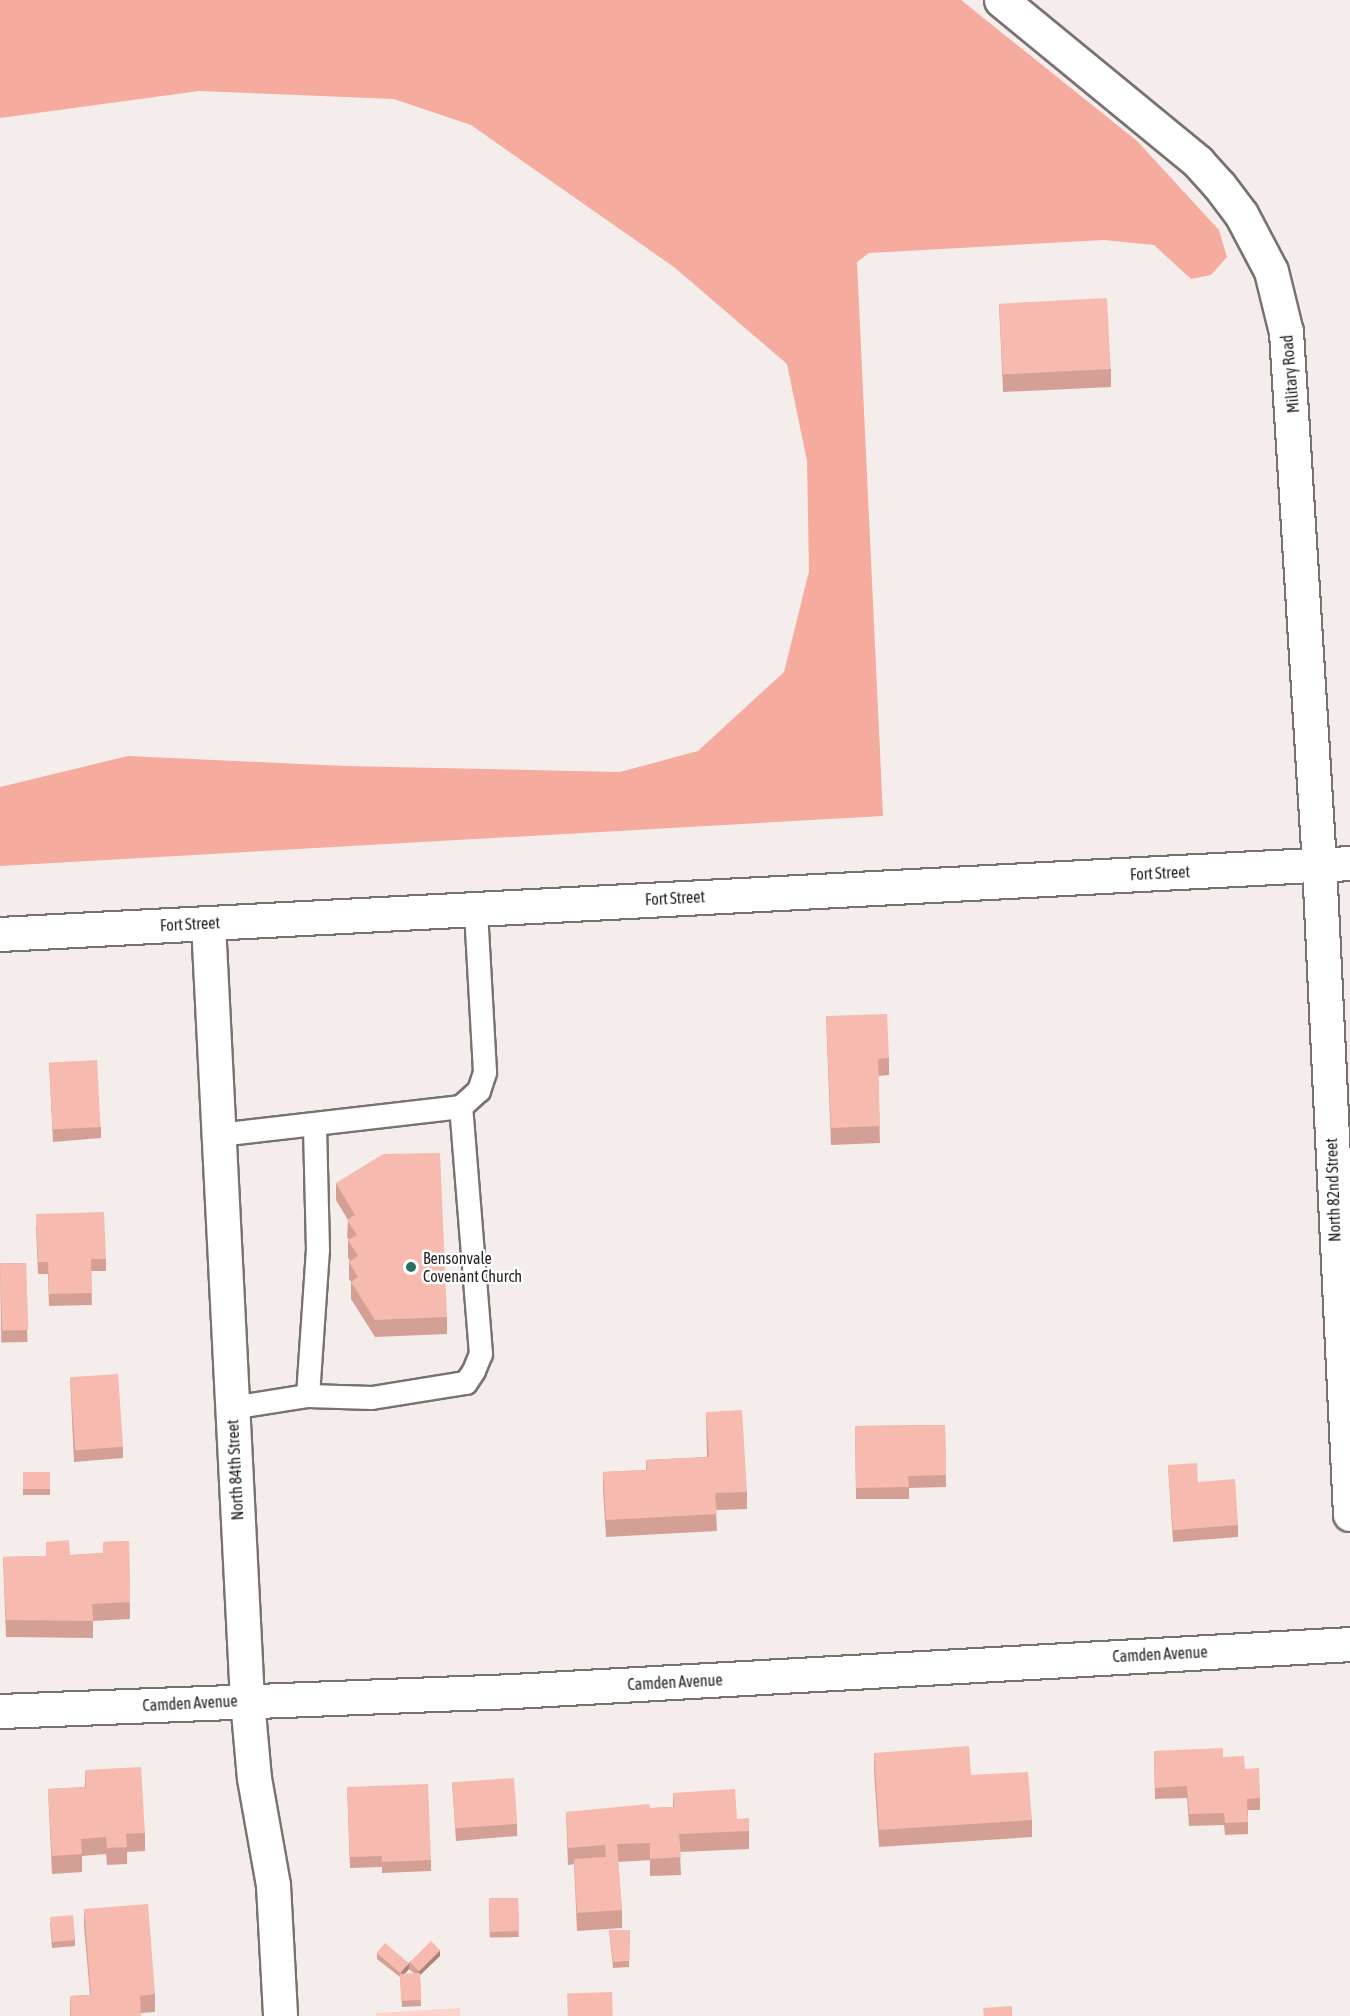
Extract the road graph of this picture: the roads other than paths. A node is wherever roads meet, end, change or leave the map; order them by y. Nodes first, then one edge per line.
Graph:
1 (1001, 0) edge
2 (1335, 864) edge
3 (476, 909) junction
4 (208, 923) junction
5 (0, 934) edge
6 (461, 1107) junction
7 (315, 1125) junction
8 (219, 1135) junction
9 (308, 1396) junction
10 (232, 1408) junction
11 (1350, 1514) edge
12 (1350, 1644) edge
13 (247, 1700) junction
14 (0, 1711) edge
15 (280, 2016) edge

1 - 2 street, Military Road
2 - 3 street, Fort Street
2 - 11 street, North 82nd Street
3 - 4 street, Fort Street
3 - 6 lane
4 - 5 street, Fort Street
4 - 8 street, North 84th Street
6 - 7 lane
6 - 9 lane
7 - 8 lane
7 - 9 lane
8 - 10 street, North 84th Street
9 - 10 lane
10 - 13 street, North 84th Street
12 - 13 street, Camden Avenue
13 - 14 street, Camden Avenue
13 - 15 street, North 84th Street

